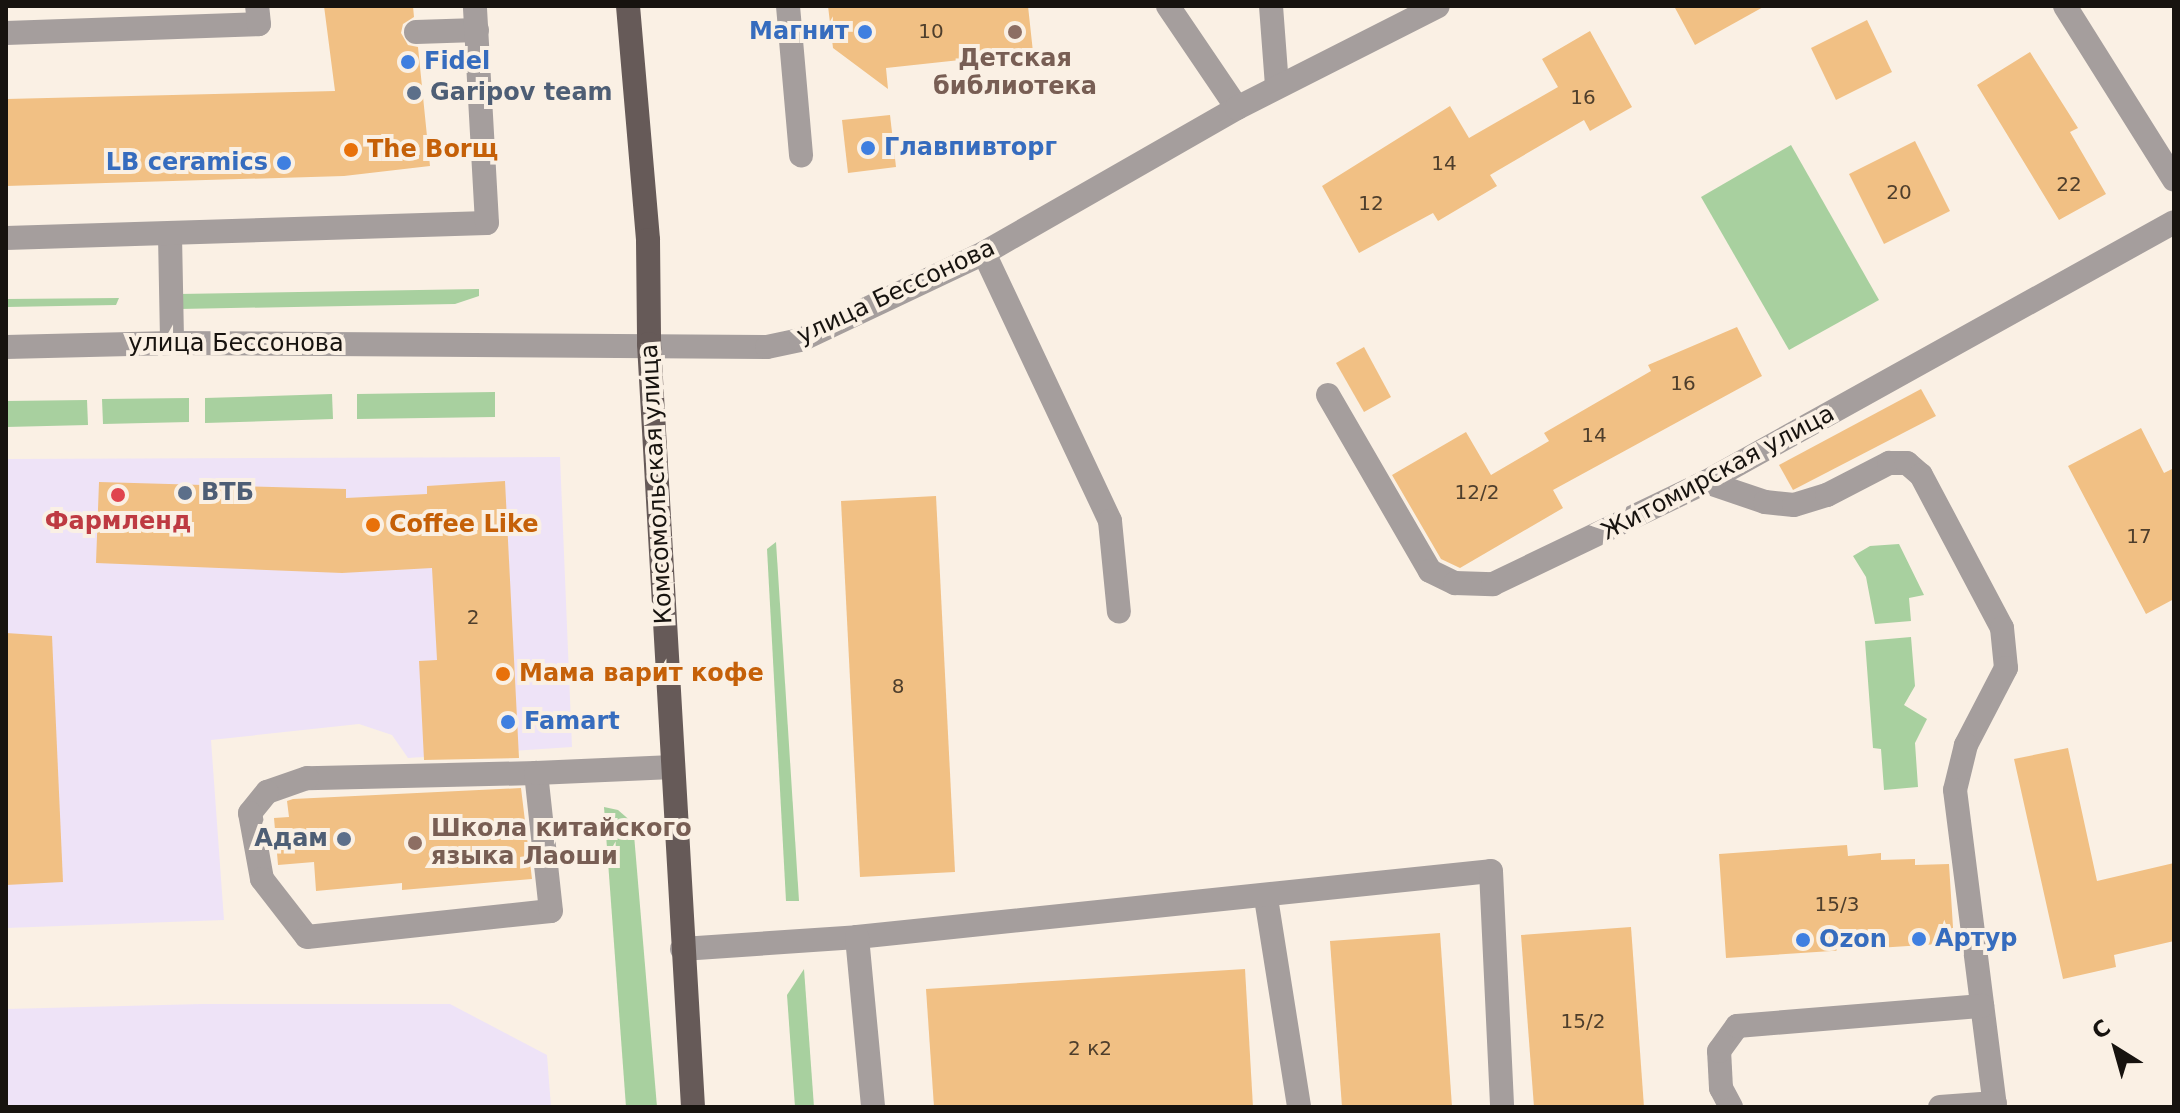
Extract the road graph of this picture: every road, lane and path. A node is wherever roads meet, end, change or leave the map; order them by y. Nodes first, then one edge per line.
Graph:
1 (257, 6) edge
2 (628, 6) edge
3 (788, 6) edge
4 (1168, 6) edge
5 (1271, 6) edge
6 (1438, 6) edge
7 (2065, 6) edge
8 (476, 18) edge
9 (416, 32) dead end
10 (6, 33) edge
11 (1277, 86) junction
12 (1237, 108) junction
13 (801, 155) dead end
14 (2174, 180) edge
15 (2174, 222) edge
16 (170, 235) junction
17 (6, 238) edge
18 (984, 253) junction
19 (172, 343) junction
20 (649, 344) junction
21 (6, 347) edge
22 (1328, 395) dead end
23 (1706, 482) junction
24 (1119, 612) dead end
25 (673, 767) junction
26 (536, 773) junction
27 (1266, 898) junction
28 (857, 937) junction
29 (682, 949) junction
30 (1982, 1006) junction
31 (1995, 1105) edge
32 (693, 1107) edge
33 (873, 1107) edge
34 (1299, 1107) edge
35 (1502, 1107) edge
36 (1731, 1107) edge
37 (1940, 1107) edge

1 - 10 street
2 - 20 main road, Комсомольская улица
3 - 13 street
4 - 12 street
5 - 11 street
6 - 11 street, улица Бессонова
7 - 14 street
8 - 9 street
8 - 16 street
11 - 12 street, улица Бессонова
12 - 18 street, улица Бессонова
15 - 23 street, Житомирская улица
16 - 17 street
16 - 19 street
18 - 20 street, улица Бессонова
18 - 24 street
19 - 20 street, улица Бессонова
19 - 21 street, улица Бессонова
20 - 25 main road, Комсомольская улица
22 - 23 street, Житомирская улица
23 - 30 street
25 - 26 street
25 - 29 main road, Комсомольская улица
26 - 26 street
27 - 28 street
27 - 34 street
27 - 35 street
28 - 29 street
28 - 33 street
29 - 32 main road, Комсомольская улица
30 - 31 street
30 - 36 street
31 - 37 street

